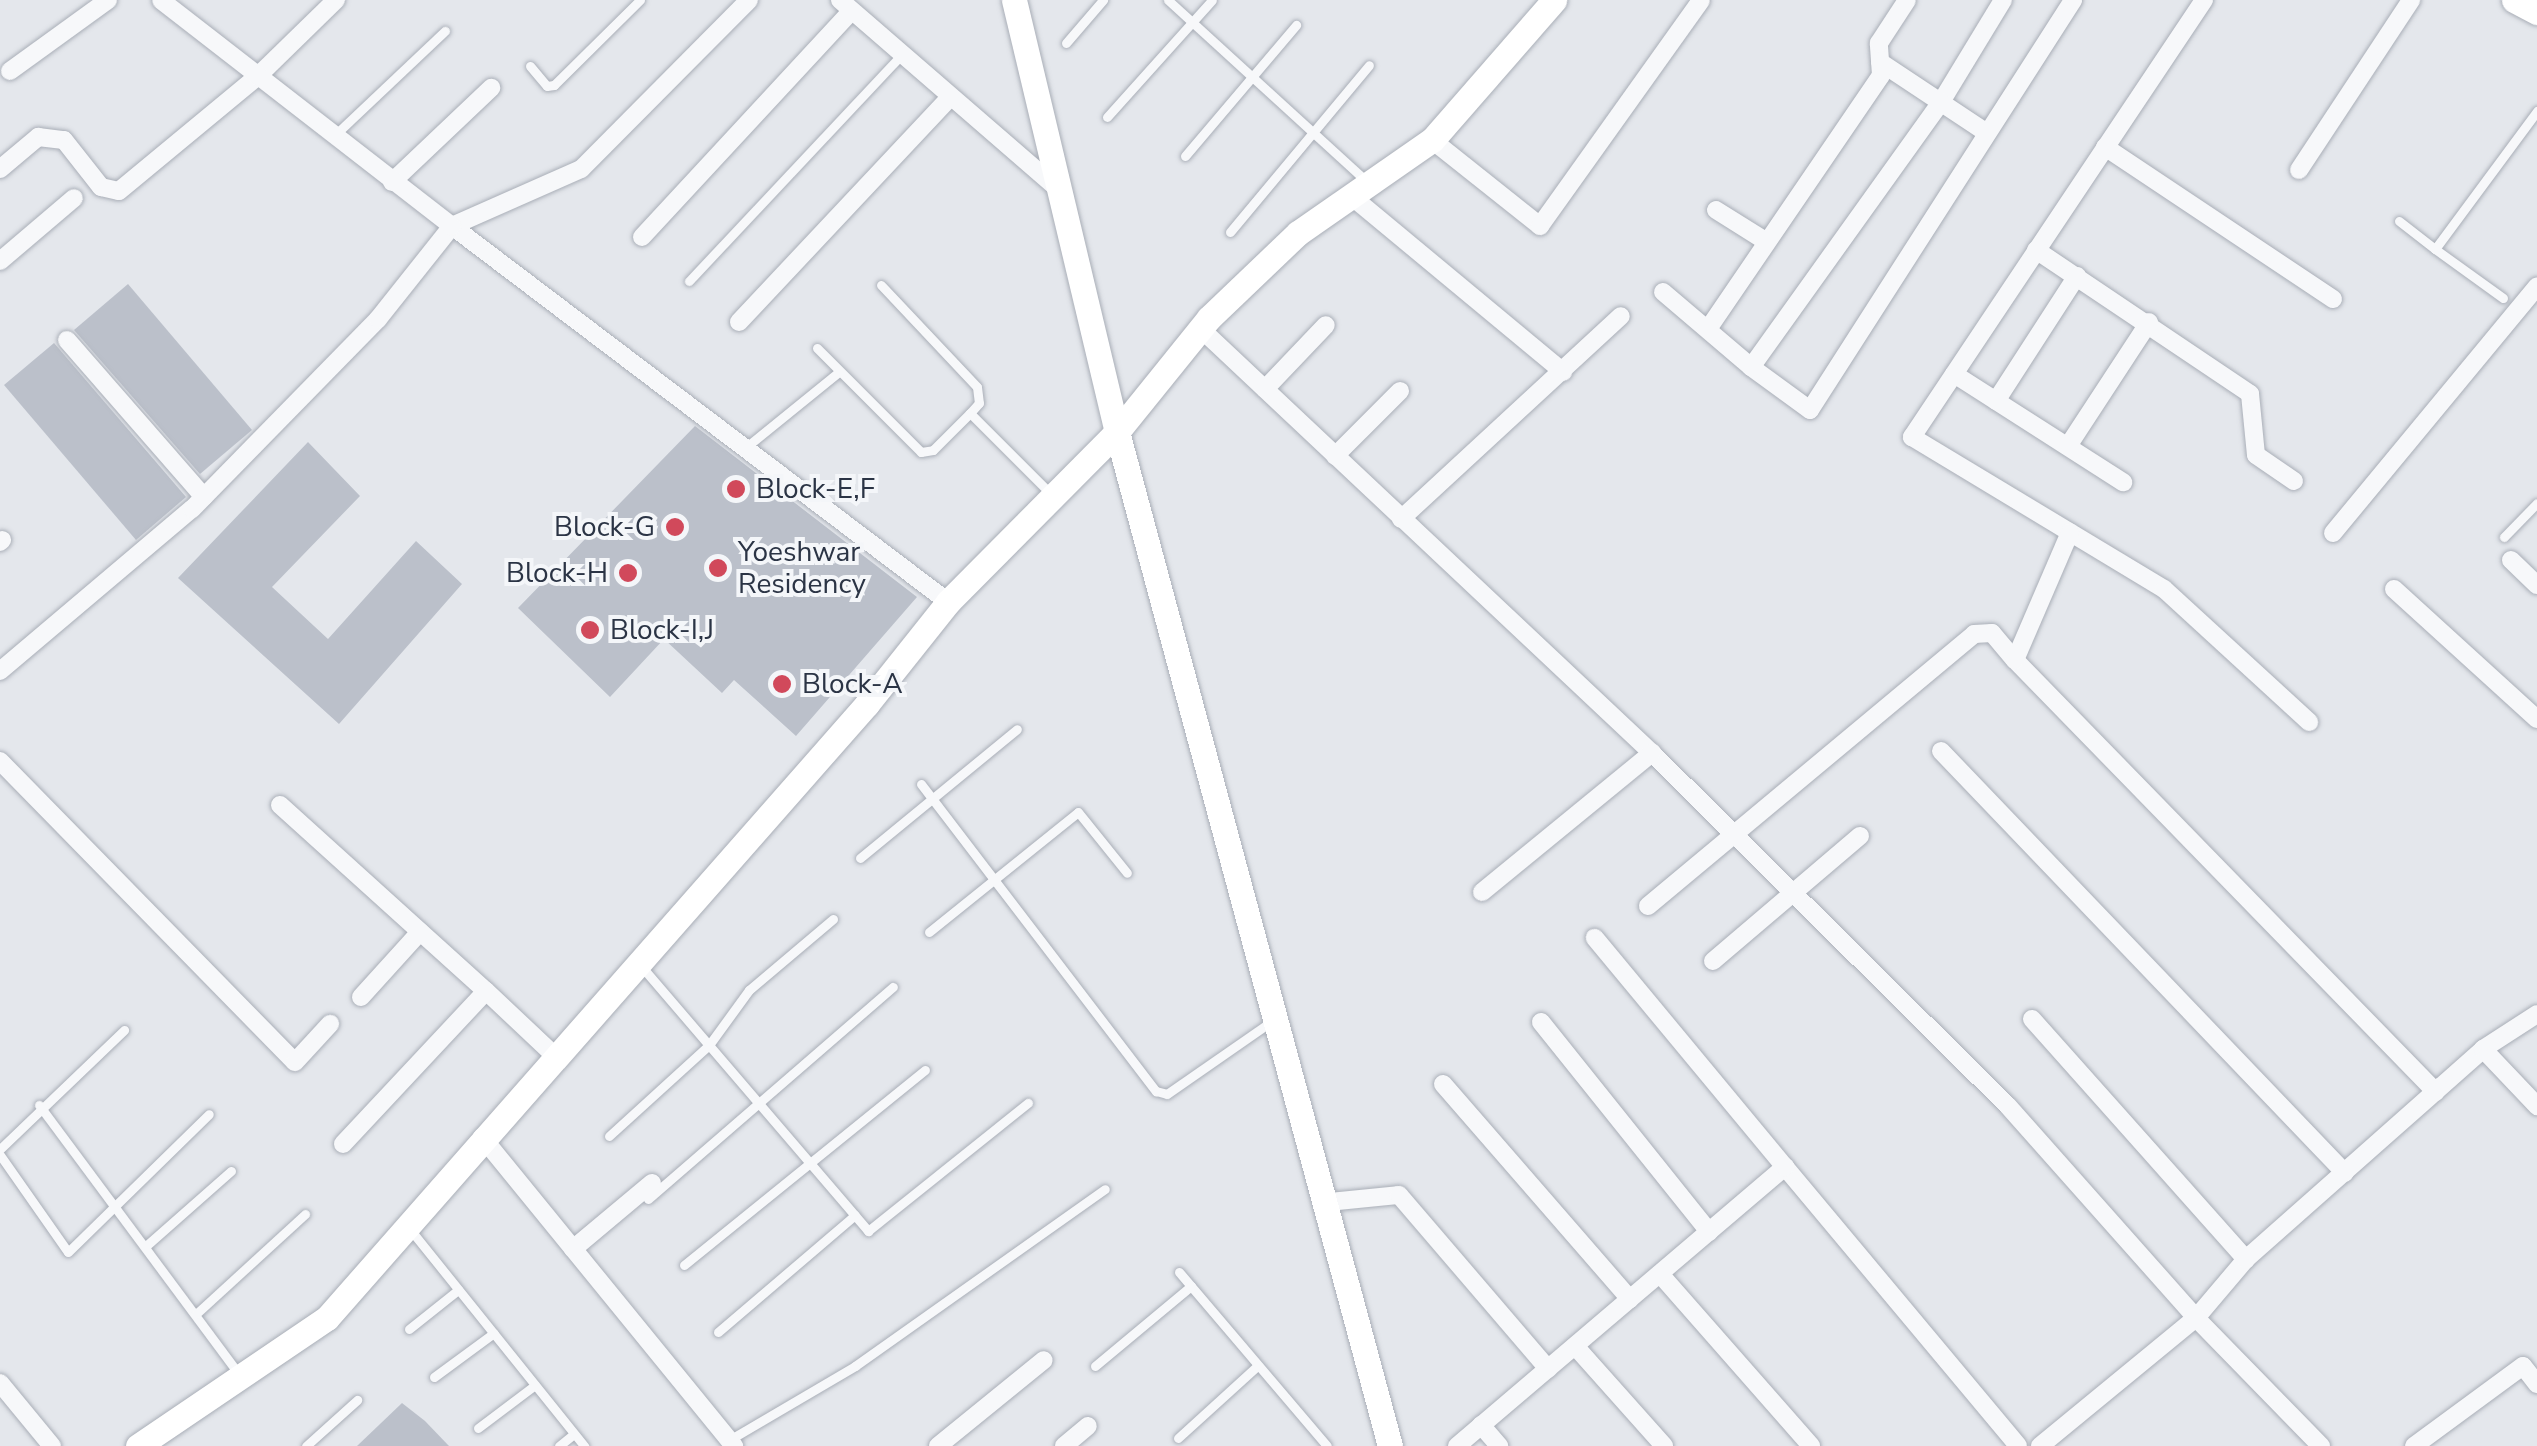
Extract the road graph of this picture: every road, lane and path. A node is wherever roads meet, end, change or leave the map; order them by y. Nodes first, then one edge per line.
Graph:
1 (108, 0) edge
2 (161, 0) edge
3 (336, 0) edge
4 (640, 0) edge
5 (749, 0) edge
6 (1014, 0) edge
7 (1103, 0) edge
8 (1168, 0) edge
9 (1212, 0) edge
10 (1554, 0) edge
11 (1701, 0) edge
12 (1907, 0) edge
13 (2003, 0) edge
14 (2073, 0) edge
15 (2204, 0) edge
16 (2412, 0) edge
17 (2514, 0) edge
18 (846, 6) edge
19 (2537, 12) edge
20 (1193, 23) junction
21 (1296, 25) dead end
22 (445, 31) dead end
23 (1066, 43) dead end
24 (900, 55) junction
25 (1880, 62) junction
26 (1369, 65) dead end
27 (530, 66) dead end
28 (10, 71) dead end
29 (258, 76) junction
30 (1252, 78) junction
31 (491, 88) dead end
32 (950, 97) junction
33 (1941, 102) junction
34 (2537, 111) edge
35 (1107, 117) dead end
36 (1988, 133) junction
37 (1314, 134) junction
38 (334, 136) junction
39 (1432, 140) junction
40 (2105, 148) junction
41 (1184, 156) dead end
42 (0, 170) edge
43 (2299, 170) dead end
44 (392, 182) junction
45 (1359, 188) junction
46 (1062, 192) junction
47 (74, 198) dead end
48 (1716, 210) dead end
49 (2400, 221) dead end
50 (452, 226) junction
51 (1230, 232) dead end
52 (642, 237) dead end
53 (1768, 242) junction
54 (2435, 249) junction
55 (2036, 250) junction
56 (1, 257) edge
57 (2077, 276) junction
58 (689, 281) dead end
59 (881, 285) dead end
60 (2537, 286) edge
61 (1663, 292) dead end
62 (2503, 298) dead end
63 (2333, 299) dead end
64 (1621, 316) dead end
65 (738, 322) dead end
66 (2148, 322) junction
67 (1326, 325) dead end
68 (1200, 328) junction
69 (1708, 329) junction
70 (68, 340) dead end
71 (817, 348) dead end
72 (1751, 367) junction
73 (839, 372) junction
74 (1562, 372) junction
75 (1954, 374) junction
76 (1265, 389) junction
77 (1400, 391) dead end
78 (1996, 401) junction
79 (970, 413) junction
80 (1117, 432) junction
81 (2068, 446) junction
82 (745, 448) junction
83 (1335, 456) junction
84 (2294, 481) dead end
85 (2124, 482) dead end
86 (1052, 495) junction
87 (204, 497) junction
88 (2537, 502) edge
89 (1401, 519) junction
90 (2070, 532) junction
91 (2333, 532) dead end
92 (2504, 537) dead end
93 (2511, 560) dead end
94 (2537, 585) edge
95 (2394, 589) dead end
96 (948, 602) junction
97 (2015, 660) junction
98 (2, 666) edge
99 (2537, 719) edge
100 (2309, 722) dead end
101 (1018, 729) dead end
102 (1941, 750) dead end
103 (1652, 753) junction
104 (0, 761) edge
105 (921, 784) dead end
106 (932, 798) junction
107 (280, 805) dead end
108 (1733, 835) junction
109 (1860, 836) dead end
110 (860, 858) dead end
111 (1128, 873) dead end
112 (993, 876) junction
113 (1482, 892) dead end
114 (1792, 894) junction
115 (1648, 906) dead end
116 (834, 920) dead end
117 (420, 932) junction
118 (929, 932) dead end
119 (1595, 938) dead end
120 (636, 961) junction
121 (1713, 962) dead end
122 (893, 987) dead end
123 (486, 991) junction
124 (361, 997) dead end
125 (2537, 1014) edge
126 (1279, 1016) junction
127 (2032, 1019) dead end
128 (1541, 1022) dead end
129 (330, 1024) dead end
130 (124, 1030) dead end
131 (709, 1044) junction
132 (2484, 1049) junction
133 (554, 1055) junction
134 (925, 1070) dead end
135 (1443, 1084) dead end
136 (2436, 1092) junction
137 (758, 1100) junction
138 (1028, 1103) dead end
139 (39, 1105) junction
140 (2537, 1106) edge
141 (208, 1114) dead end
142 (609, 1136) dead end
143 (482, 1137) junction
144 (343, 1144) dead end
145 (0, 1152) edge
146 (810, 1164) junction
147 (1785, 1168) junction
148 (231, 1170) dead end
149 (2345, 1173) junction
150 (1105, 1190) dead end
151 (650, 1191) joint
152 (1328, 1202) junction
153 (118, 1206) junction
154 (305, 1214) dead end
155 (855, 1215) junction
156 (407, 1226) junction
157 (1709, 1232) junction
158 (148, 1245) junction
159 (573, 1248) junction
160 (2246, 1259) junction
161 (684, 1265) dead end
162 (1179, 1272) dead end
163 (1660, 1274) junction
164 (1191, 1286) junction
165 (458, 1290) junction
166 (1630, 1299) junction
167 (196, 1314) junction
168 (2196, 1318) junction
169 (410, 1329) dead end
170 (718, 1332) dead end
171 (494, 1334) junction
172 (1576, 1346) junction
173 (1044, 1360) dead end
174 (2530, 1361) edge
175 (1095, 1366) dead end
176 (1256, 1367) junction
177 (1548, 1369) junction
178 (434, 1377) dead end
179 (242, 1379) junction
180 (0, 1383) edge
181 (2537, 1384) edge
182 (534, 1385) junction
183 (356, 1400) dead end
184 (1481, 1425) junction
185 (1088, 1426) dead end
186 (478, 1428) dead end
187 (574, 1434) junction
188 (1178, 1438) dead end
189 (731, 1443) edge
190 (145, 1445) edge
191 (52, 1446) edge
192 (306, 1446) edge
193 (559, 1446) edge
194 (584, 1446) edge
195 (938, 1446) edge
196 (1064, 1446) edge
197 (1328, 1446) edge
198 (1390, 1446) edge
199 (1457, 1446) edge
200 (1499, 1446) edge
201 (1664, 1446) edge
202 (1812, 1446) edge
203 (2018, 1446) edge
204 (2040, 1446) edge
205 (2320, 1446) edge
206 (2414, 1446) edge

1 - 28 street
2 - 29 street
3 - 29 street
4 - 27 lane
5 - 50 street
6 - 46 street
7 - 23 lane
8 - 20 lane
9 - 20 lane
10 - 39 street
11 - 39 street
12 - 25 street
13 - 33 street
14 - 36 street
15 - 40 street
16 - 43 street
17 - 19 street
18 - 24 street
18 - 52 street
20 - 30 lane
20 - 35 lane
21 - 30 lane
22 - 38 lane
24 - 32 street
24 - 58 lane
25 - 33 street
25 - 53 street
26 - 37 lane
29 - 38 street
29 - 42 street
30 - 37 lane
30 - 41 lane
31 - 44 street
32 - 46 street
32 - 65 street
33 - 36 street
33 - 72 street
34 - 54 lane
36 - 72 street
37 - 45 lane
37 - 51 lane
38 - 44 street
39 - 45 street
40 - 55 street
40 - 63 street
44 - 50 street
45 - 68 street
45 - 74 street
46 - 80 street
47 - 56 street
48 - 53 street
49 - 54 lane
50 - 82 street
50 - 87 street
53 - 69 street
54 - 62 lane
55 - 57 street
55 - 75 street
57 - 66 street
57 - 78 street
59 - 79 lane
60 - 91 street
61 - 69 street
64 - 74 street
66 - 81 street
66 - 84 street
67 - 76 street
68 - 76 street
68 - 80 street
69 - 72 street
70 - 87 street
71 - 73 lane
73 - 79 lane
73 - 82 lane
74 - 89 street
75 - 78 street
75 - 90 street
76 - 83 street
77 - 83 street
78 - 81 street
79 - 86 lane
80 - 86 street
80 - 126 street
81 - 85 street
82 - 96 street
83 - 89 street
86 - 96 street
87 - 98 street
88 - 92 lane
89 - 103 street
90 - 97 street
90 - 100 street
93 - 94 street
95 - 99 street
96 - 120 street
97 - 108 street
97 - 136 street
101 - 106 lane
102 - 149 street
103 - 108 street
103 - 113 street
104 - 129 street
105 - 106 lane
106 - 110 lane
106 - 112 lane
107 - 117 street
108 - 114 street
108 - 115 street
109 - 114 street
111 - 112 lane
112 - 118 lane
112 - 126 lane
114 - 121 street
114 - 168 street
116 - 131 lane
117 - 123 street
117 - 124 street
119 - 147 street
120 - 131 lane
120 - 133 street
122 - 137 lane
123 - 133 street
123 - 144 street
125 - 132 street
126 - 152 street
127 - 160 street
128 - 157 street
130 - 139 lane
131 - 137 lane
131 - 142 lane
132 - 136 street
132 - 140 street
133 - 143 street
134 - 146 lane
135 - 166 street
136 - 149 street
137 - 146 lane
137 - 151 lane
138 - 155 lane
139 - 145 lane
139 - 153 lane
141 - 153 lane
143 - 156 street
143 - 159 street
145 - 153 lane
146 - 155 lane
146 - 161 lane
147 - 157 street
147 - 203 street
148 - 158 lane
149 - 160 street
150 - 189 lane
151 - 159 street
152 - 177 street
152 - 198 street
153 - 158 lane
154 - 167 lane
155 - 170 lane
156 - 165 lane
156 - 179 street
157 - 163 street
158 - 167 lane
159 - 189 street
160 - 168 street
162 - 164 lane
163 - 166 street
163 - 202 street
164 - 175 lane
164 - 176 lane
165 - 169 lane
165 - 171 lane
166 - 172 street
167 - 179 lane
168 - 204 street
168 - 205 street
171 - 178 lane
171 - 182 lane
172 - 177 street
172 - 201 street
173 - 195 street
174 - 181 street
174 - 206 street
176 - 188 lane
176 - 197 lane
177 - 184 street
179 - 190 street
180 - 191 street
182 - 186 lane
182 - 187 lane
183 - 192 lane
184 - 199 street
184 - 200 street
185 - 196 street
187 - 193 lane
187 - 194 lane

